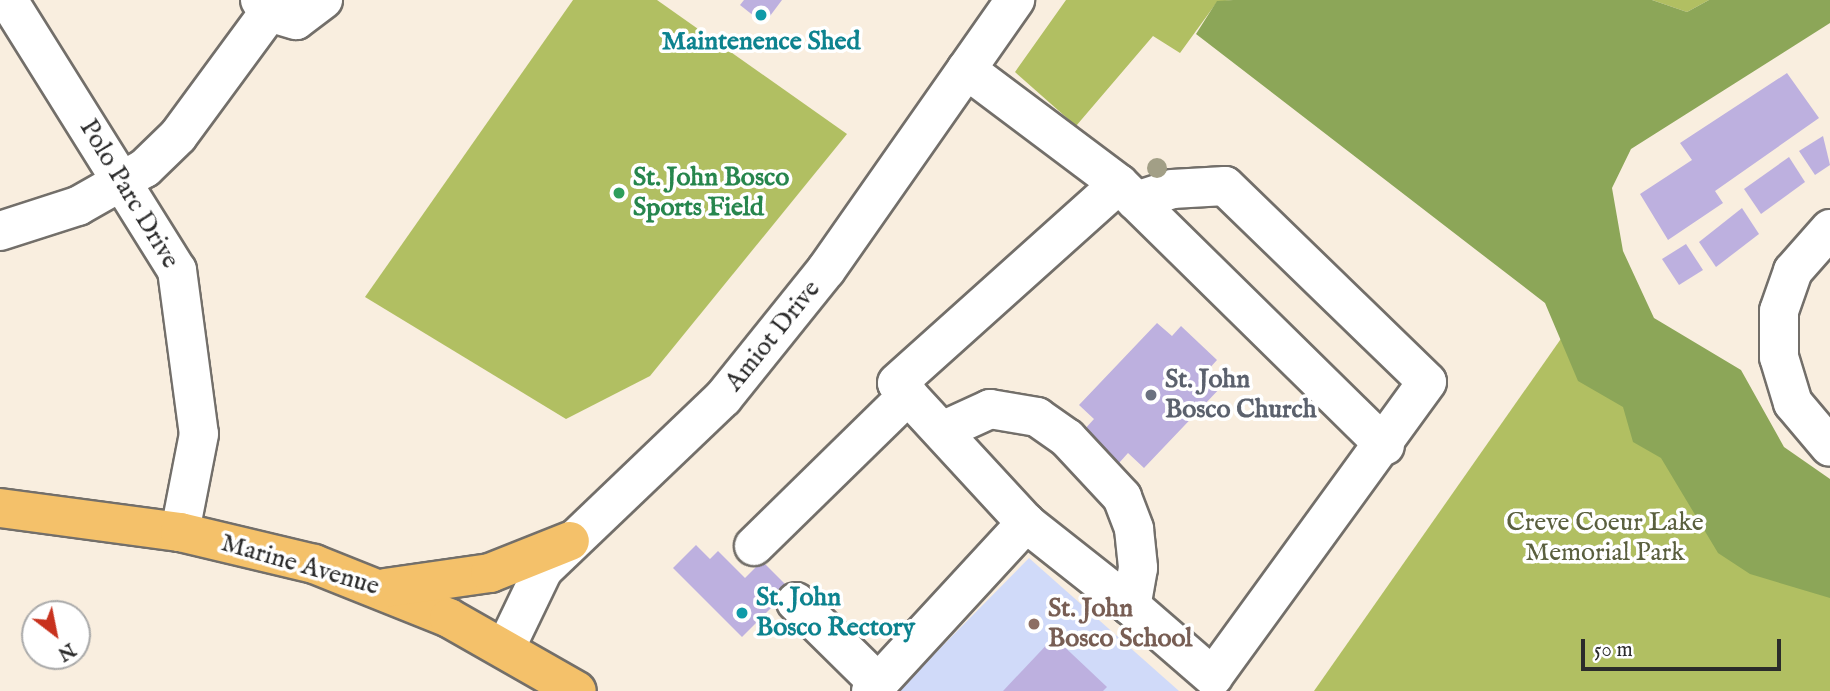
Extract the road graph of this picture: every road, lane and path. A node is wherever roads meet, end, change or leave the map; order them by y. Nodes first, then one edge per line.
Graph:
1 (8, 0) edge
2 (323, 0) edge
3 (1014, 0) edge
4 (265, 6) edge
5 (966, 69) junction
6 (125, 183) junction
7 (1128, 192) junction
8 (1830, 229) edge
9 (0, 231) edge
10 (908, 395) junction
11 (943, 431) junction
12 (1385, 446) junction
13 (1830, 447) edge
14 (0, 508) edge
15 (1026, 523) junction
16 (180, 532) junction
17 (570, 541) junction
18 (754, 546) dead end
19 (385, 588) junction
20 (796, 603) dead end
21 (1131, 606) junction
22 (506, 647) junction
23 (874, 687) edge
24 (577, 691) edge

1 - 6 street, Polo Parc Drive
2 - 4 street
3 - 5 street, Amiot Drive
4 - 6 street
5 - 7 street
5 - 17 street, Amiot Drive
6 - 9 street
6 - 16 street, Polo Parc Drive
7 - 10 street
7 - 12 street
7 - 12 street
8 - 13 street
10 - 11 street
10 - 18 street
11 - 15 street
11 - 21 street
12 - 21 street
14 - 16 main road, Marine Avenue
15 - 21 street
15 - 23 street
16 - 19 main road, Marine Avenue
17 - 19 main road
17 - 22 street, Amiot Drive
19 - 22 main road, Marine Avenue
20 - 23 street
22 - 24 main road, Marine Avenue

